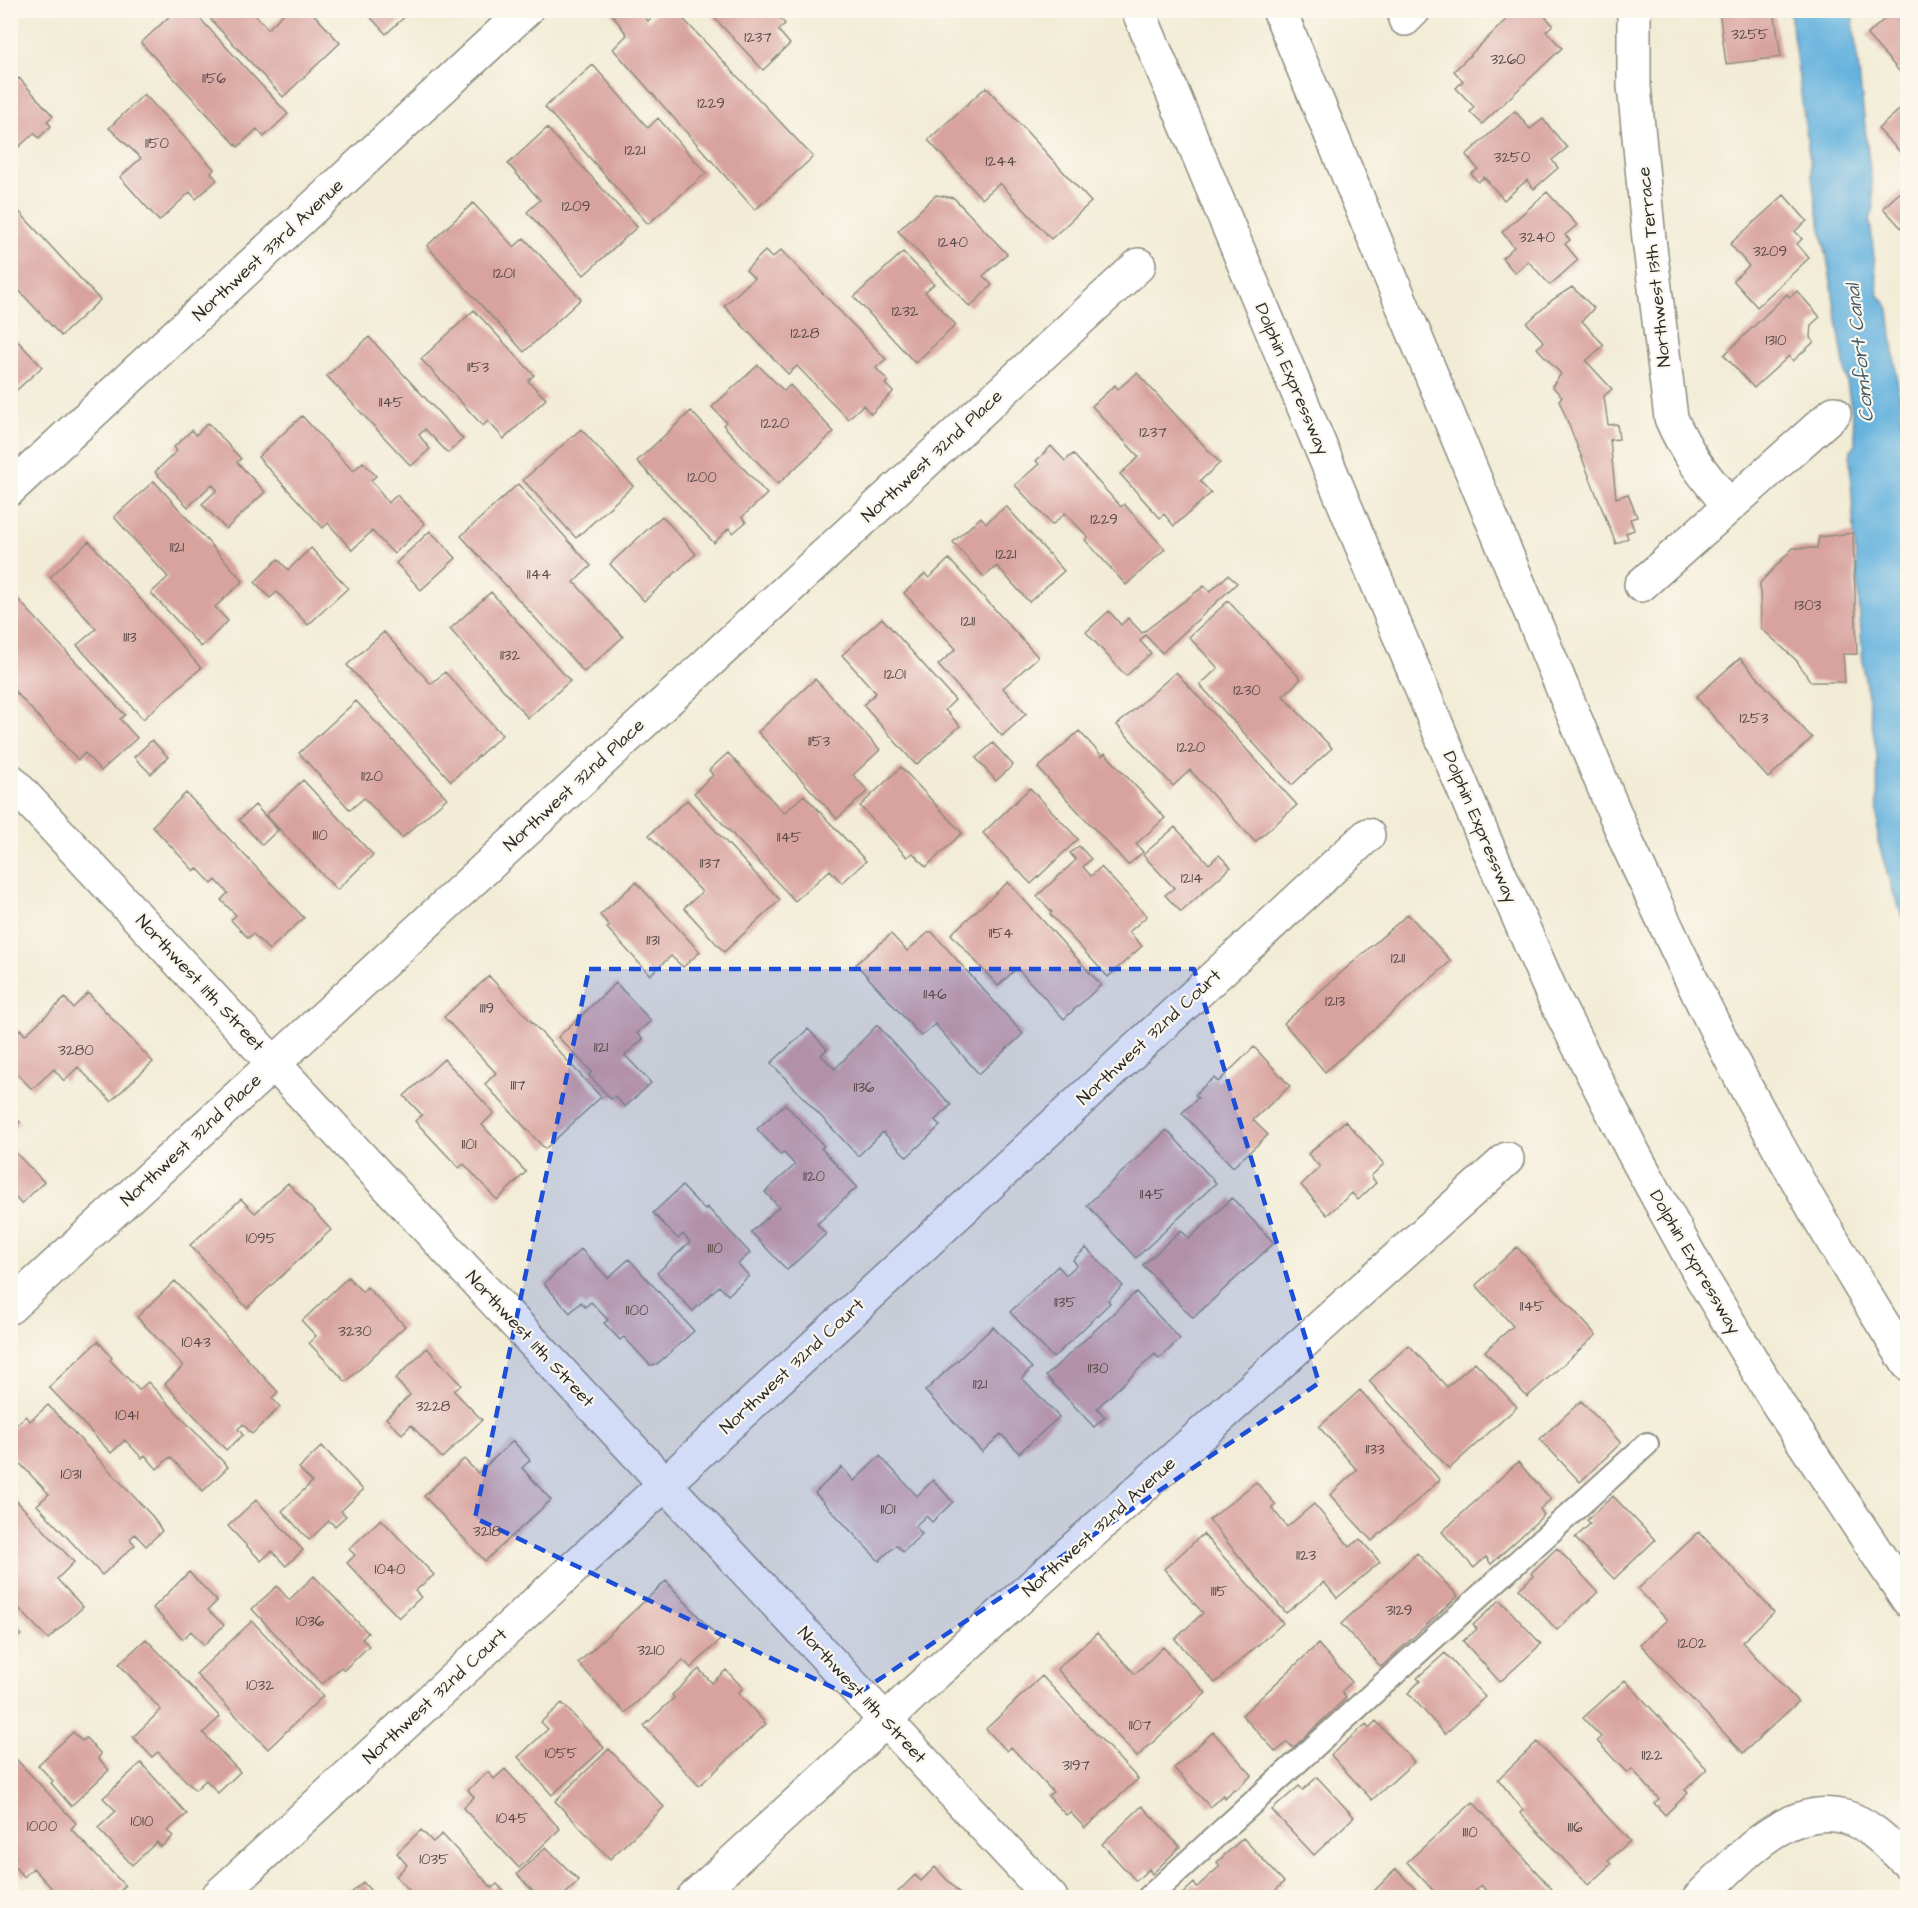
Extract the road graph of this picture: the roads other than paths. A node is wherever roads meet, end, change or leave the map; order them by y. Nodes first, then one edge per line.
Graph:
1 (526, 10) edge
2 (1138, 10) edge
3 (1279, 10) edge
4 (1634, 10) edge
5 (1139, 265) dead end
6 (1834, 413) dead end
7 (10, 489) edge
8 (1729, 506) junction
9 (1641, 585) dead end
10 (10, 780) edge
11 (1368, 835) dead end
12 (274, 1062) junction
13 (1508, 1159) dead end
14 (10, 1307) edge
15 (1908, 1364) edge
16 (1647, 1444) dead end
17 (665, 1485) junction
18 (1908, 1600) edge
19 (886, 1720) junction
20 (1908, 1863) edge
21 (216, 1898) edge
22 (693, 1898) edge
23 (1051, 1898) edge
24 (1148, 1898) edge
25 (1699, 1898) edge

1 - 7 main road, Northwest 33rd Avenue
2 - 18 main road, Dolphin Expressway
3 - 15 main road
4 - 8 main road, Northwest 13th Terrace
5 - 12 main road, Northwest 32nd Place
6 - 8 main road
8 - 9 main road
10 - 12 main road, Northwest 11th Street
11 - 17 main road, Northwest 32nd Court
12 - 14 main road, Northwest 32nd Place
12 - 17 main road, Northwest 11th Street
13 - 19 main road, Northwest 32nd Avenue
16 - 24 lane
17 - 19 main road, Northwest 11th Street
17 - 21 main road, Northwest 32nd Court
19 - 22 main road, Northwest 32nd Avenue
19 - 23 main road, Northwest 11th Street
20 - 25 main road

